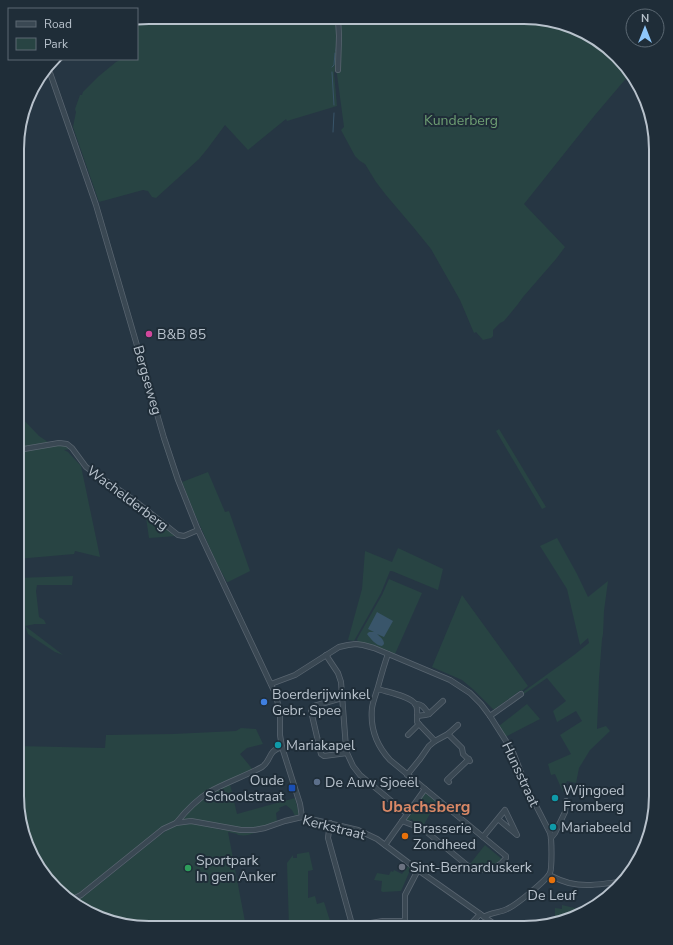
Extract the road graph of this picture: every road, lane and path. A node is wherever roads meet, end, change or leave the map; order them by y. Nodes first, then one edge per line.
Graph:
1 (338, 24) edge
2 (338, 70) dead end
3 (50, 73) edge
4 (24, 449) edge
5 (198, 530) junction
6 (388, 654) junction
7 (326, 655) junction
8 (271, 684) junction
9 (378, 689) junction
10 (521, 694) dead end
11 (342, 698) junction
12 (443, 701) dead end
13 (415, 704) junction
14 (428, 714) junction
15 (417, 716) junction
16 (490, 716) junction
17 (419, 724) junction
18 (458, 725) dead end
19 (448, 734) junction
20 (408, 735) dead end
21 (435, 741) junction
22 (282, 747) junction
23 (347, 754) junction
24 (407, 775) junction
25 (449, 782) dead end
26 (425, 789) junction
27 (566, 801) dead end
28 (407, 814) junction
29 (302, 817) junction
30 (498, 819) junction
31 (402, 821) junction
32 (177, 822) junction
33 (330, 823) junction
34 (483, 837) junction
35 (551, 838) junction
36 (385, 844) junction
37 (418, 870) junction
38 (549, 875) junction
39 (613, 883) edge
40 (77, 898) edge
41 (482, 915) junction
42 (351, 921) edge
43 (383, 921) edge
44 (405, 921) joint
45 (475, 921) edge
46 (490, 921) edge

1 - 2 street
3 - 5 street, Bergseweg
4 - 5 street, Wachelderberg
5 - 8 street, Bergseweg
6 - 7 street, Hunsstraat
6 - 9 street
6 - 16 street, Hunsstraat
7 - 8 street, Hunsstraat
7 - 11 street
8 - 22 street
9 - 13 street
9 - 24 street
10 - 16 street
11 - 23 street
11 - 23 street
12 - 14 street
13 - 14 street
13 - 15 street
14 - 15 street
15 - 17 street
16 - 35 street, Hunsstraat
17 - 20 street
17 - 21 street
18 - 19 street
19 - 21 street
19 - 25 street
21 - 24 street
22 - 29 street
22 - 32 street
23 - 28 street
24 - 26 street
26 - 28 street
26 - 34 street
27 - 35 street
28 - 31 street
29 - 32 street, Kerkstraat
29 - 33 street, Kerkstraat
30 - 30 street
30 - 34 street
31 - 34 street
31 - 36 street
32 - 40 street, Kerkstraat
33 - 36 street, Kerkstraat
33 - 42 street
35 - 38 street, Hunsstraat
36 - 37 street, Kerkstraat
37 - 41 street, Kerkstraat
37 - 44 street
38 - 39 street
38 - 41 street
41 - 45 street
41 - 46 street, Kerkstraat
43 - 44 street

